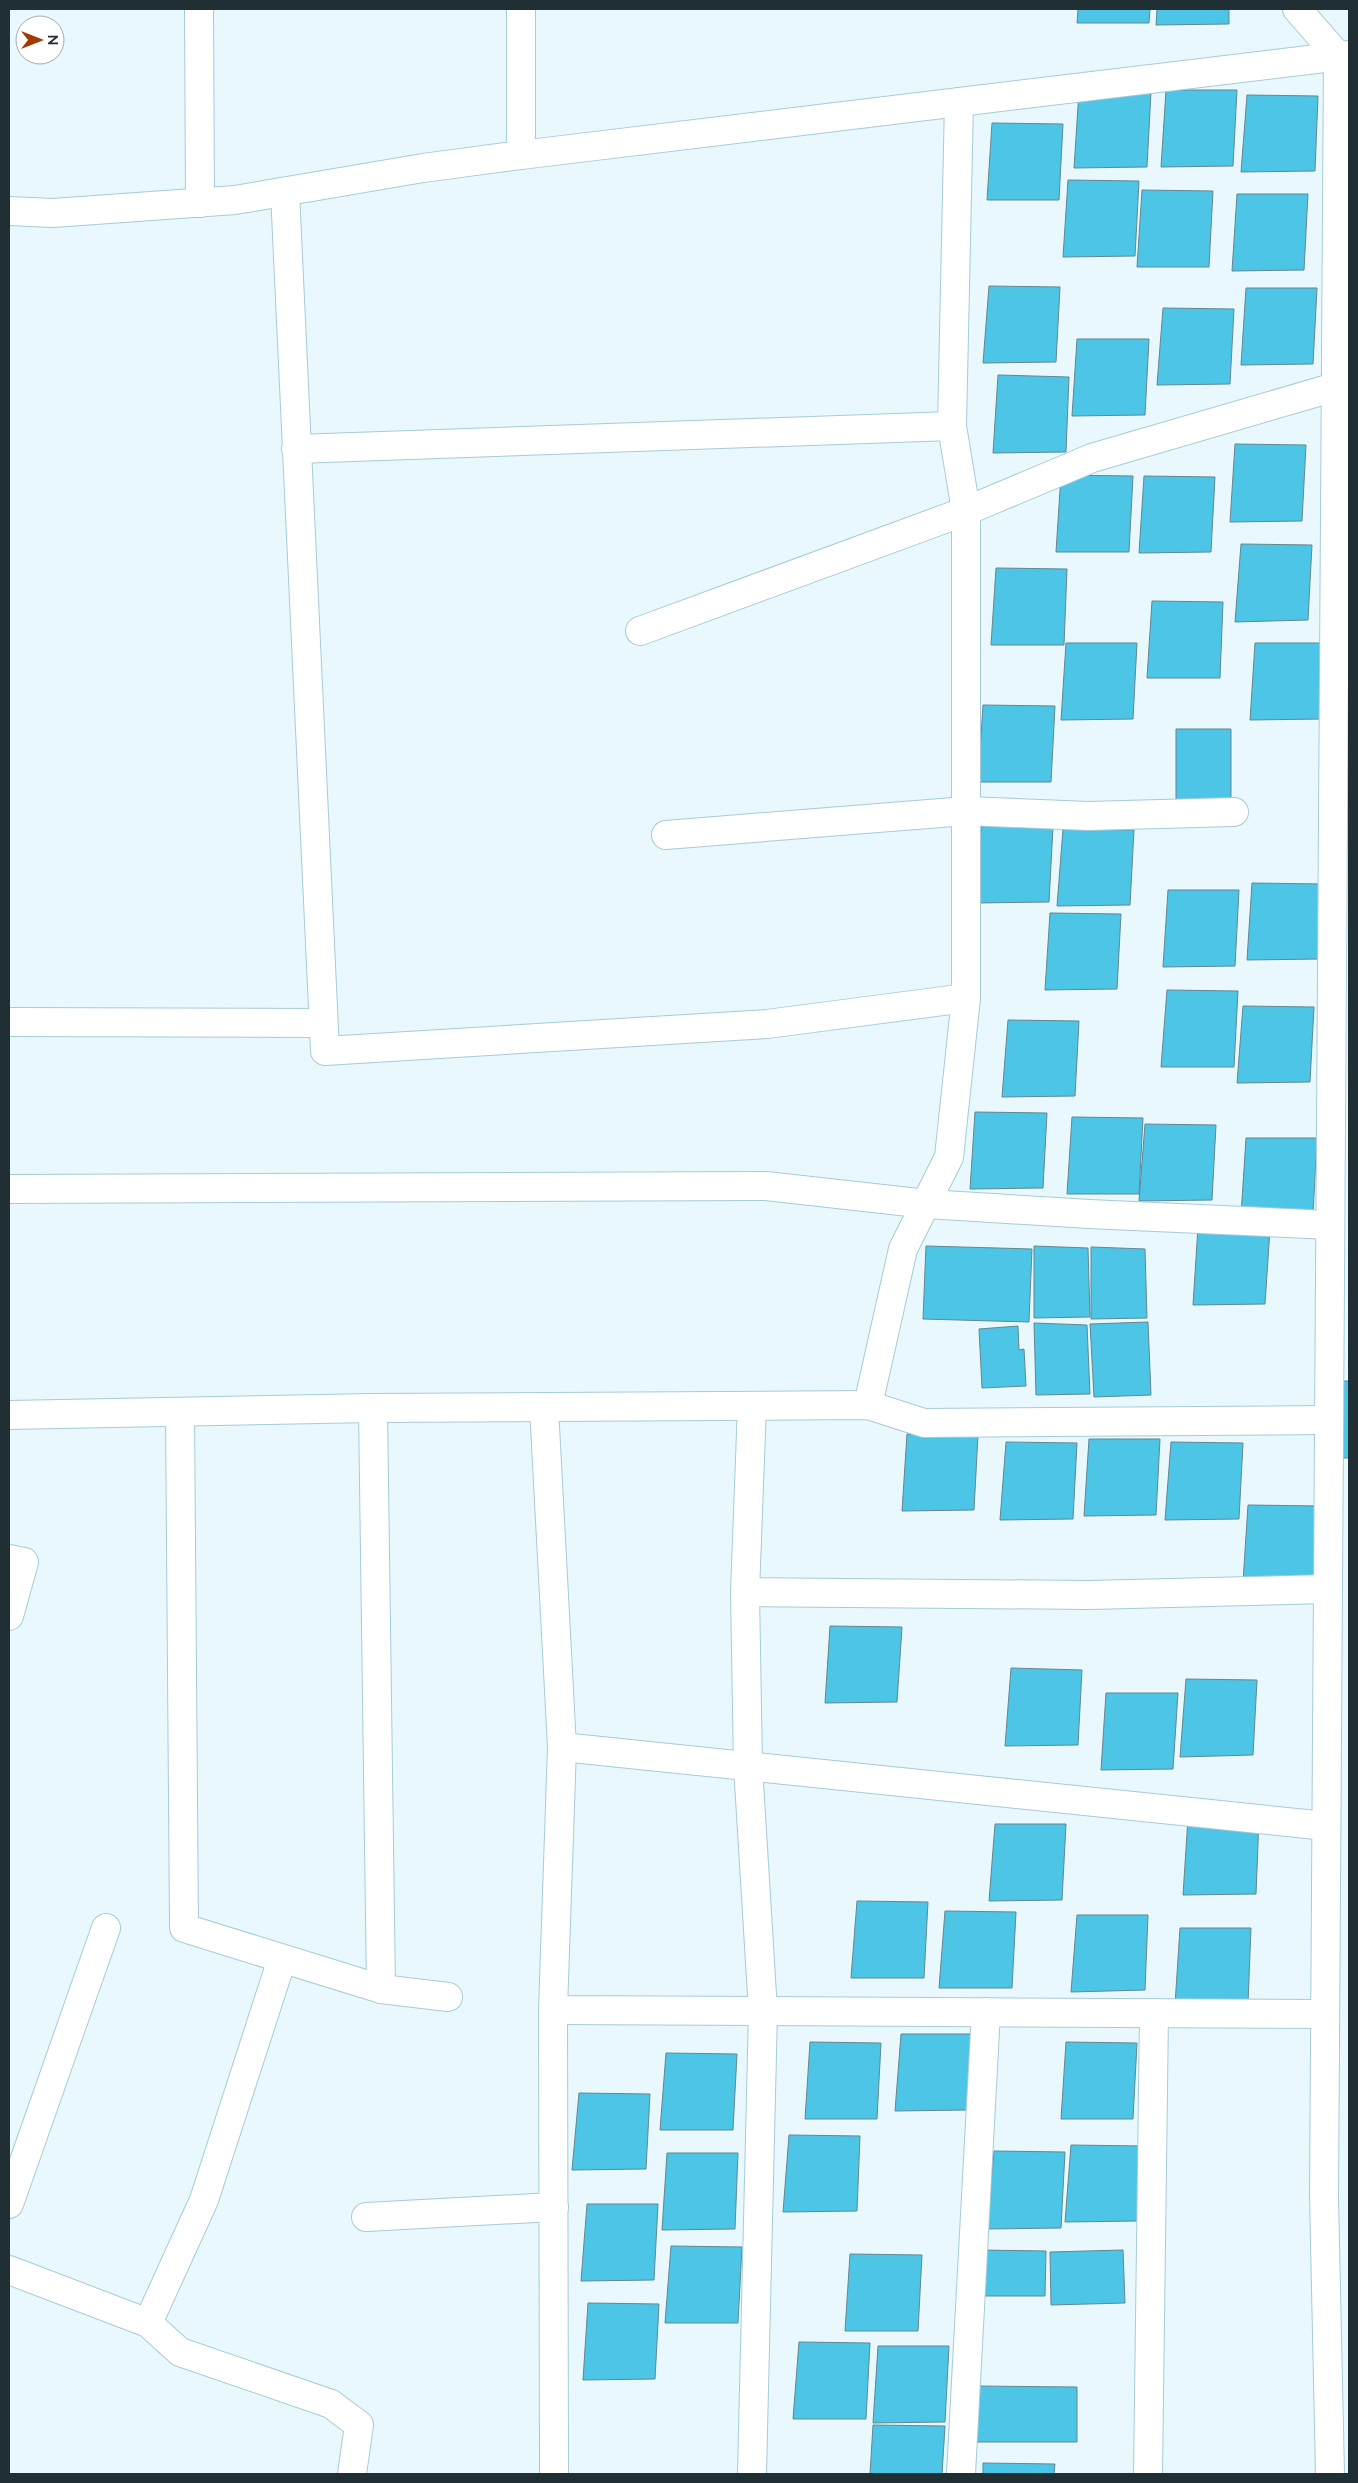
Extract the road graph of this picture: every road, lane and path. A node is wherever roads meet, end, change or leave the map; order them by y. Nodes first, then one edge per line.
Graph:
1 (199, 9) edge
2 (521, 9) edge
3 (1298, 9) edge
4 (1344, 56) edge
5 (959, 102) junction
6 (521, 155) junction
7 (285, 192) junction
8 (200, 203) junction
9 (9, 211) edge
10 (1335, 387) junction
11 (952, 426) junction
12 (296, 449) junction
13 (966, 511) junction
14 (640, 631) dead end
15 (966, 811) junction
16 (1234, 812) dead end
17 (666, 835) dead end
18 (966, 998) junction
19 (9, 1022) edge
20 (323, 1023) junction
21 (9, 1189) edge
22 (927, 1204) junction
23 (1330, 1225) junction
24 (868, 1405) junction
25 (752, 1406) junction
26 (544, 1407) junction
27 (373, 1408) junction
28 (180, 1412) junction
29 (9, 1415) edge
30 (1329, 1420) junction
31 (9, 1559) edge
32 (1328, 1589) junction
33 (745, 1592) junction
34 (9, 1616) edge
35 (562, 1747) junction
36 (748, 1766) junction
37 (1326, 1826) junction
38 (106, 1928) dead end
39 (282, 1959) junction
40 (381, 1989) junction
41 (448, 1998) dead end
42 (553, 2010) junction
43 (763, 2011) junction
44 (986, 2012) junction
45 (1154, 2013) junction
46 (1325, 2014) junction
47 (9, 2204) edge
48 (554, 2208) junction
49 (366, 2217) dead end
50 (9, 2270) edge
51 (148, 2323) junction
52 (1338, 2350) edge
53 (1336, 2464) edge
54 (352, 2474) edge
55 (554, 2474) edge
56 (752, 2474) edge
57 (961, 2474) edge
58 (1148, 2474) edge

1 - 8 street
2 - 6 street
3 - 4 street
4 - 5 street
4 - 10 street
5 - 6 street
5 - 11 street
6 - 7 street
7 - 8 street
7 - 12 street
8 - 9 street
10 - 13 street
10 - 23 street
11 - 12 street
11 - 13 street
12 - 20 street
13 - 14 street
13 - 15 street
15 - 16 street
15 - 17 street
15 - 18 street
18 - 20 street
18 - 22 street
19 - 20 street
21 - 22 street
22 - 23 street
22 - 24 street
23 - 30 street
24 - 25 street
24 - 30 street
25 - 26 street
25 - 33 street
26 - 27 street
26 - 35 street
27 - 28 street
27 - 40 street
28 - 29 street
28 - 39 street
30 - 32 street
31 - 34 street
32 - 33 street
32 - 37 street
33 - 36 street
35 - 36 street
35 - 42 street
36 - 37 street
36 - 43 street
37 - 46 street
38 - 47 street
39 - 40 street
39 - 51 street
40 - 41 street
42 - 43 street
42 - 48 street
43 - 44 street
43 - 56 street
44 - 45 street
44 - 57 street
45 - 46 street
45 - 58 street
46 - 52 street
48 - 49 street
48 - 55 street
50 - 51 street
51 - 54 street
52 - 53 street

